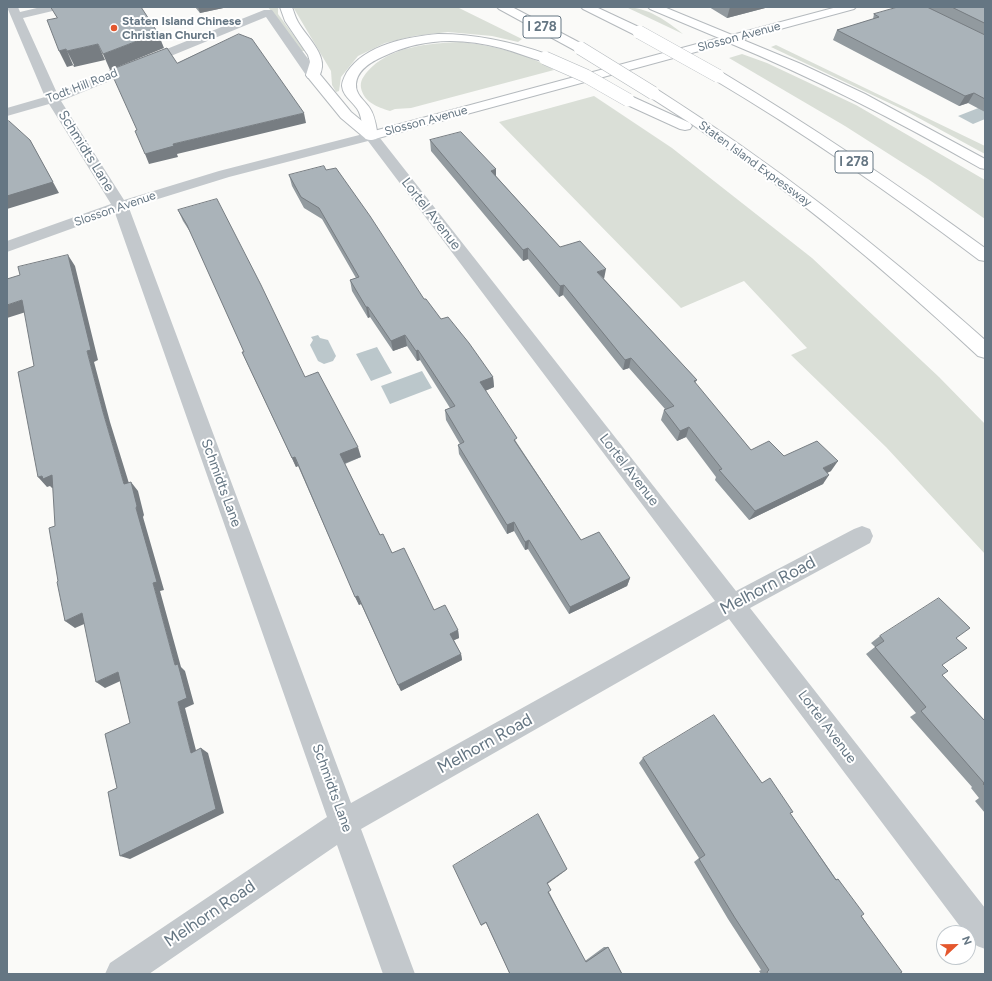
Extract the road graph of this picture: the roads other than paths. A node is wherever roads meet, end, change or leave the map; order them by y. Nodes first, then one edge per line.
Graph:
1 (56, 7) edge
2 (286, 7) edge
3 (503, 7) edge
4 (587, 7) edge
5 (654, 7) edge
6 (850, 7) edge
7 (12, 12) edge
8 (268, 12) joint
9 (732, 39) junction
10 (314, 75) junction
11 (53, 99) junction
12 (7, 112) edge
13 (371, 136) junction
14 (735, 149) junction
15 (985, 164) edge
16 (120, 206) junction
17 (7, 247) edge
18 (985, 256) edge
19 (985, 351) edge
20 (862, 536) dead end
21 (734, 605) junction
22 (344, 823) junction
23 (985, 933) edge
24 (121, 974) edge
25 (399, 974) edge

1 - 7 street
2 - 10 main road
3 - 14 main road, Staten Island Expressway / I 278, bridge
4 - 18 main road, I 278, bridge
5 - 9 main road
6 - 9 main road, Slosson Avenue
7 - 11 street, Schmidts Lane
8 - 10 street, Lortel Avenue
8 - 11 street, Todt Hill Road
9 - 13 main road, Slosson Avenue
9 - 15 main road
10 - 13 main road, Lortel Avenue
11 - 12 street, Todt Hill Road
11 - 16 street, Schmidts Lane
13 - 14 main road, bridge
13 - 16 street, Slosson Avenue
13 - 21 street, Lortel Avenue
14 - 19 main road, Staten Island Expressway / I 278
16 - 17 street, Slosson Avenue
16 - 22 street, Schmidts Lane
20 - 21 street, Melhorn Road
21 - 22 street, Melhorn Road
21 - 23 street, Lortel Avenue
22 - 24 street, Melhorn Road
22 - 25 street, Schmidts Lane

